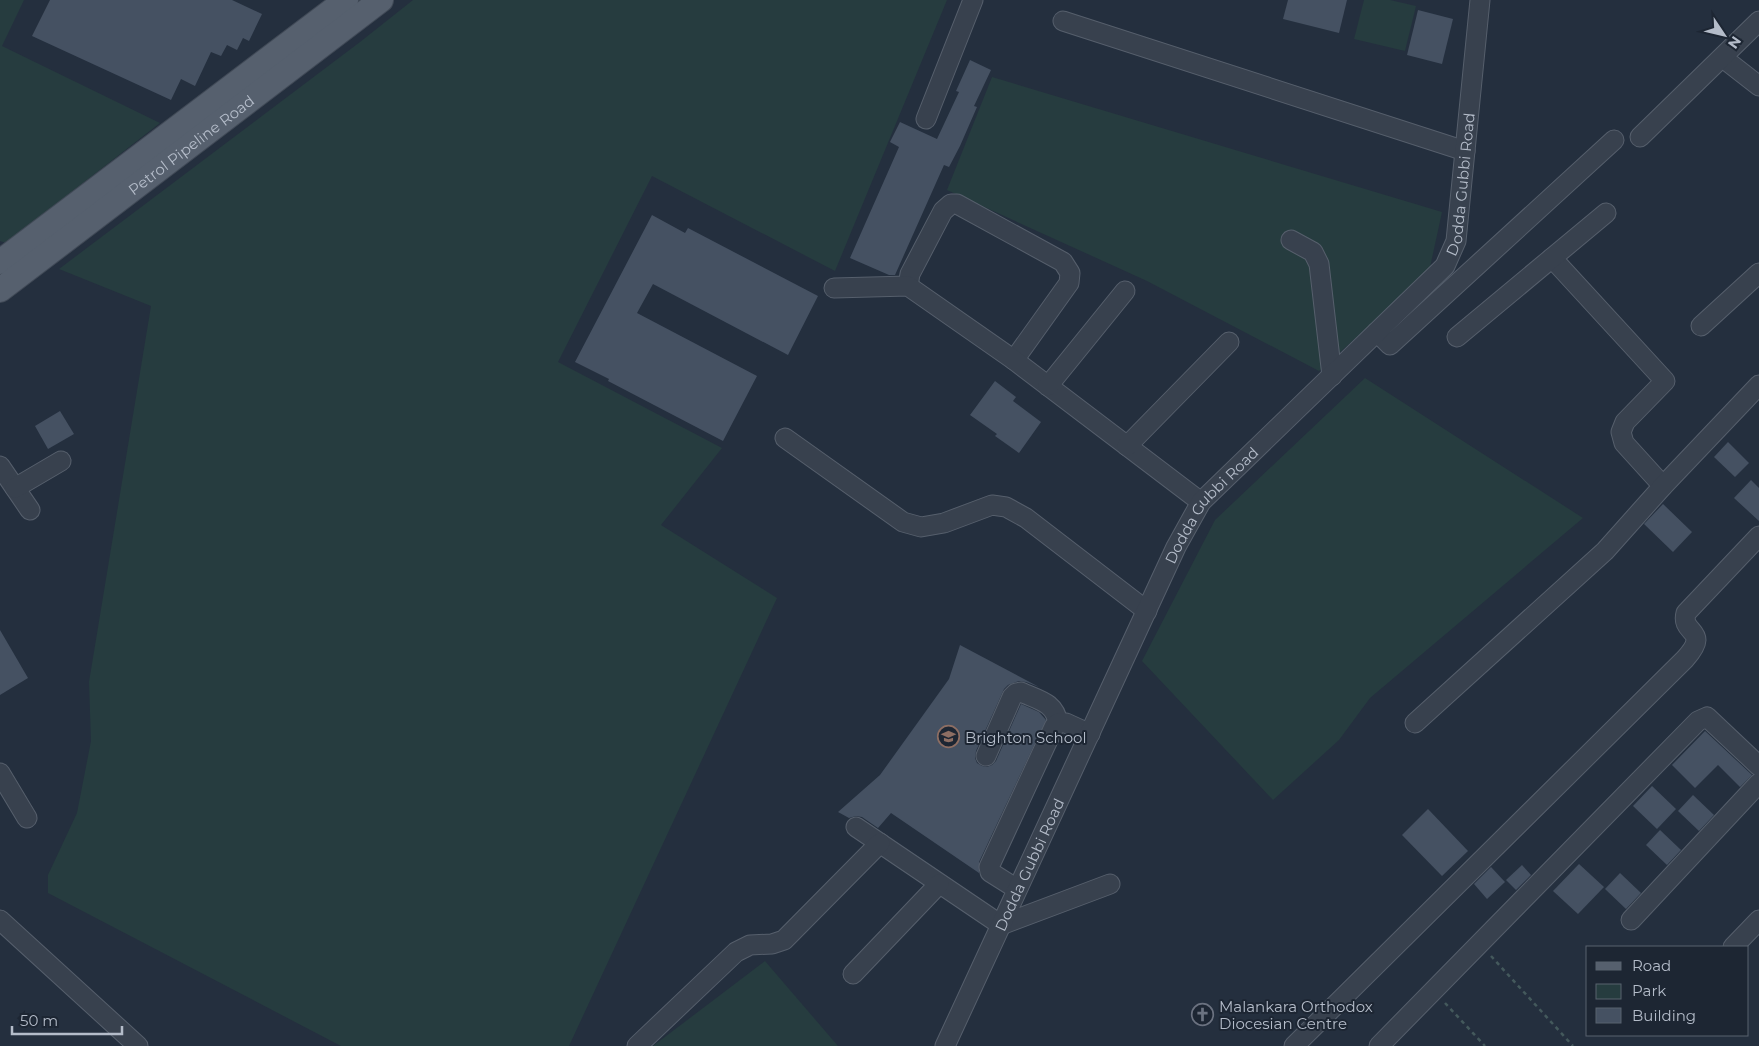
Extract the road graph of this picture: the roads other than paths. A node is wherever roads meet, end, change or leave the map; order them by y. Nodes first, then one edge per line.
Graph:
1 (346, 0) edge
2 (382, 0) edge
3 (973, 0) edge
4 (1475, 1) edge
5 (1063, 21) dead end
6 (1759, 21) edge
7 (1723, 58) junction
8 (1759, 86) edge
9 (926, 119) dead end
10 (1640, 137) dead end
11 (1614, 140) dead end
12 (1465, 151) junction
13 (102, 199) junction
14 (1606, 213) dead end
15 (1291, 240) dead end
16 (1552, 258) junction
17 (0, 262) edge
18 (1759, 273) edge
19 (908, 286) junction
20 (834, 288) dead end
21 (0, 290) edge
22 (1125, 291) dead end
23 (1701, 326) dead end
24 (1377, 332) junction
25 (1457, 337) dead end
26 (1228, 342) dead end
27 (1014, 360) junction
28 (1332, 376) junction
29 (1759, 385) edge
30 (1048, 386) junction
31 (785, 438) dead end
32 (1127, 446) junction
33 (61, 461) dead end
34 (0, 466) edge
35 (1663, 486) junction
36 (15, 488) junction
37 (1202, 502) junction
38 (30, 510) dead end
39 (1759, 536) edge
40 (1147, 611) junction
41 (1058, 723) junction
42 (1415, 723) dead end
43 (1090, 734) junction
44 (986, 756) dead end
45 (1759, 766) edge
46 (0, 772) edge
47 (1759, 783) edge
48 (27, 818) dead end
49 (856, 827) dead end
50 (880, 843) junction
51 (939, 884) junction
52 (1110, 884) dead end
53 (1018, 890) junction
54 (0, 920) edge
55 (1631, 920) dead end
56 (1759, 920) edge
57 (1001, 925) junction
58 (1734, 946) edge
59 (853, 974) dead end
60 (138, 1046) edge
61 (637, 1046) edge
62 (945, 1046) edge
63 (1294, 1046) edge
64 (1379, 1046) edge

1 - 13 main road, Petrol Pipeline Road
2 - 13 main road, Petrol Pipeline Road
3 - 9 street
4 - 12 street, Dodda Gubbi Road
5 - 12 street
6 - 7 street
7 - 8 street
7 - 10 street
11 - 24 street
12 - 24 street, Dodda Gubbi Road
13 - 17 main road, Petrol Pipeline Road
13 - 21 main road, Petrol Pipeline Road
14 - 16 street
15 - 28 street
16 - 25 street
16 - 35 street
18 - 23 street
19 - 20 street
19 - 27 street
19 - 27 street
22 - 30 street
24 - 28 street, Dodda Gubbi Road
26 - 32 street
27 - 30 street
28 - 37 street, Dodda Gubbi Road
29 - 35 street
30 - 32 street
31 - 40 street
32 - 37 street
33 - 36 street
34 - 36 street
35 - 42 street
36 - 38 street
37 - 40 street, Dodda Gubbi Road
39 - 63 street
40 - 43 street, Dodda Gubbi Road
41 - 43 street
41 - 44 street
41 - 53 street
43 - 53 street, Dodda Gubbi Road
45 - 64 street
46 - 48 street
47 - 55 street
49 - 50 street
50 - 51 street
50 - 61 street
51 - 57 street
51 - 59 street
52 - 57 street
53 - 57 street, Dodda Gubbi Road
54 - 60 street
56 - 58 street
57 - 62 street, Dodda Gubbi Road

